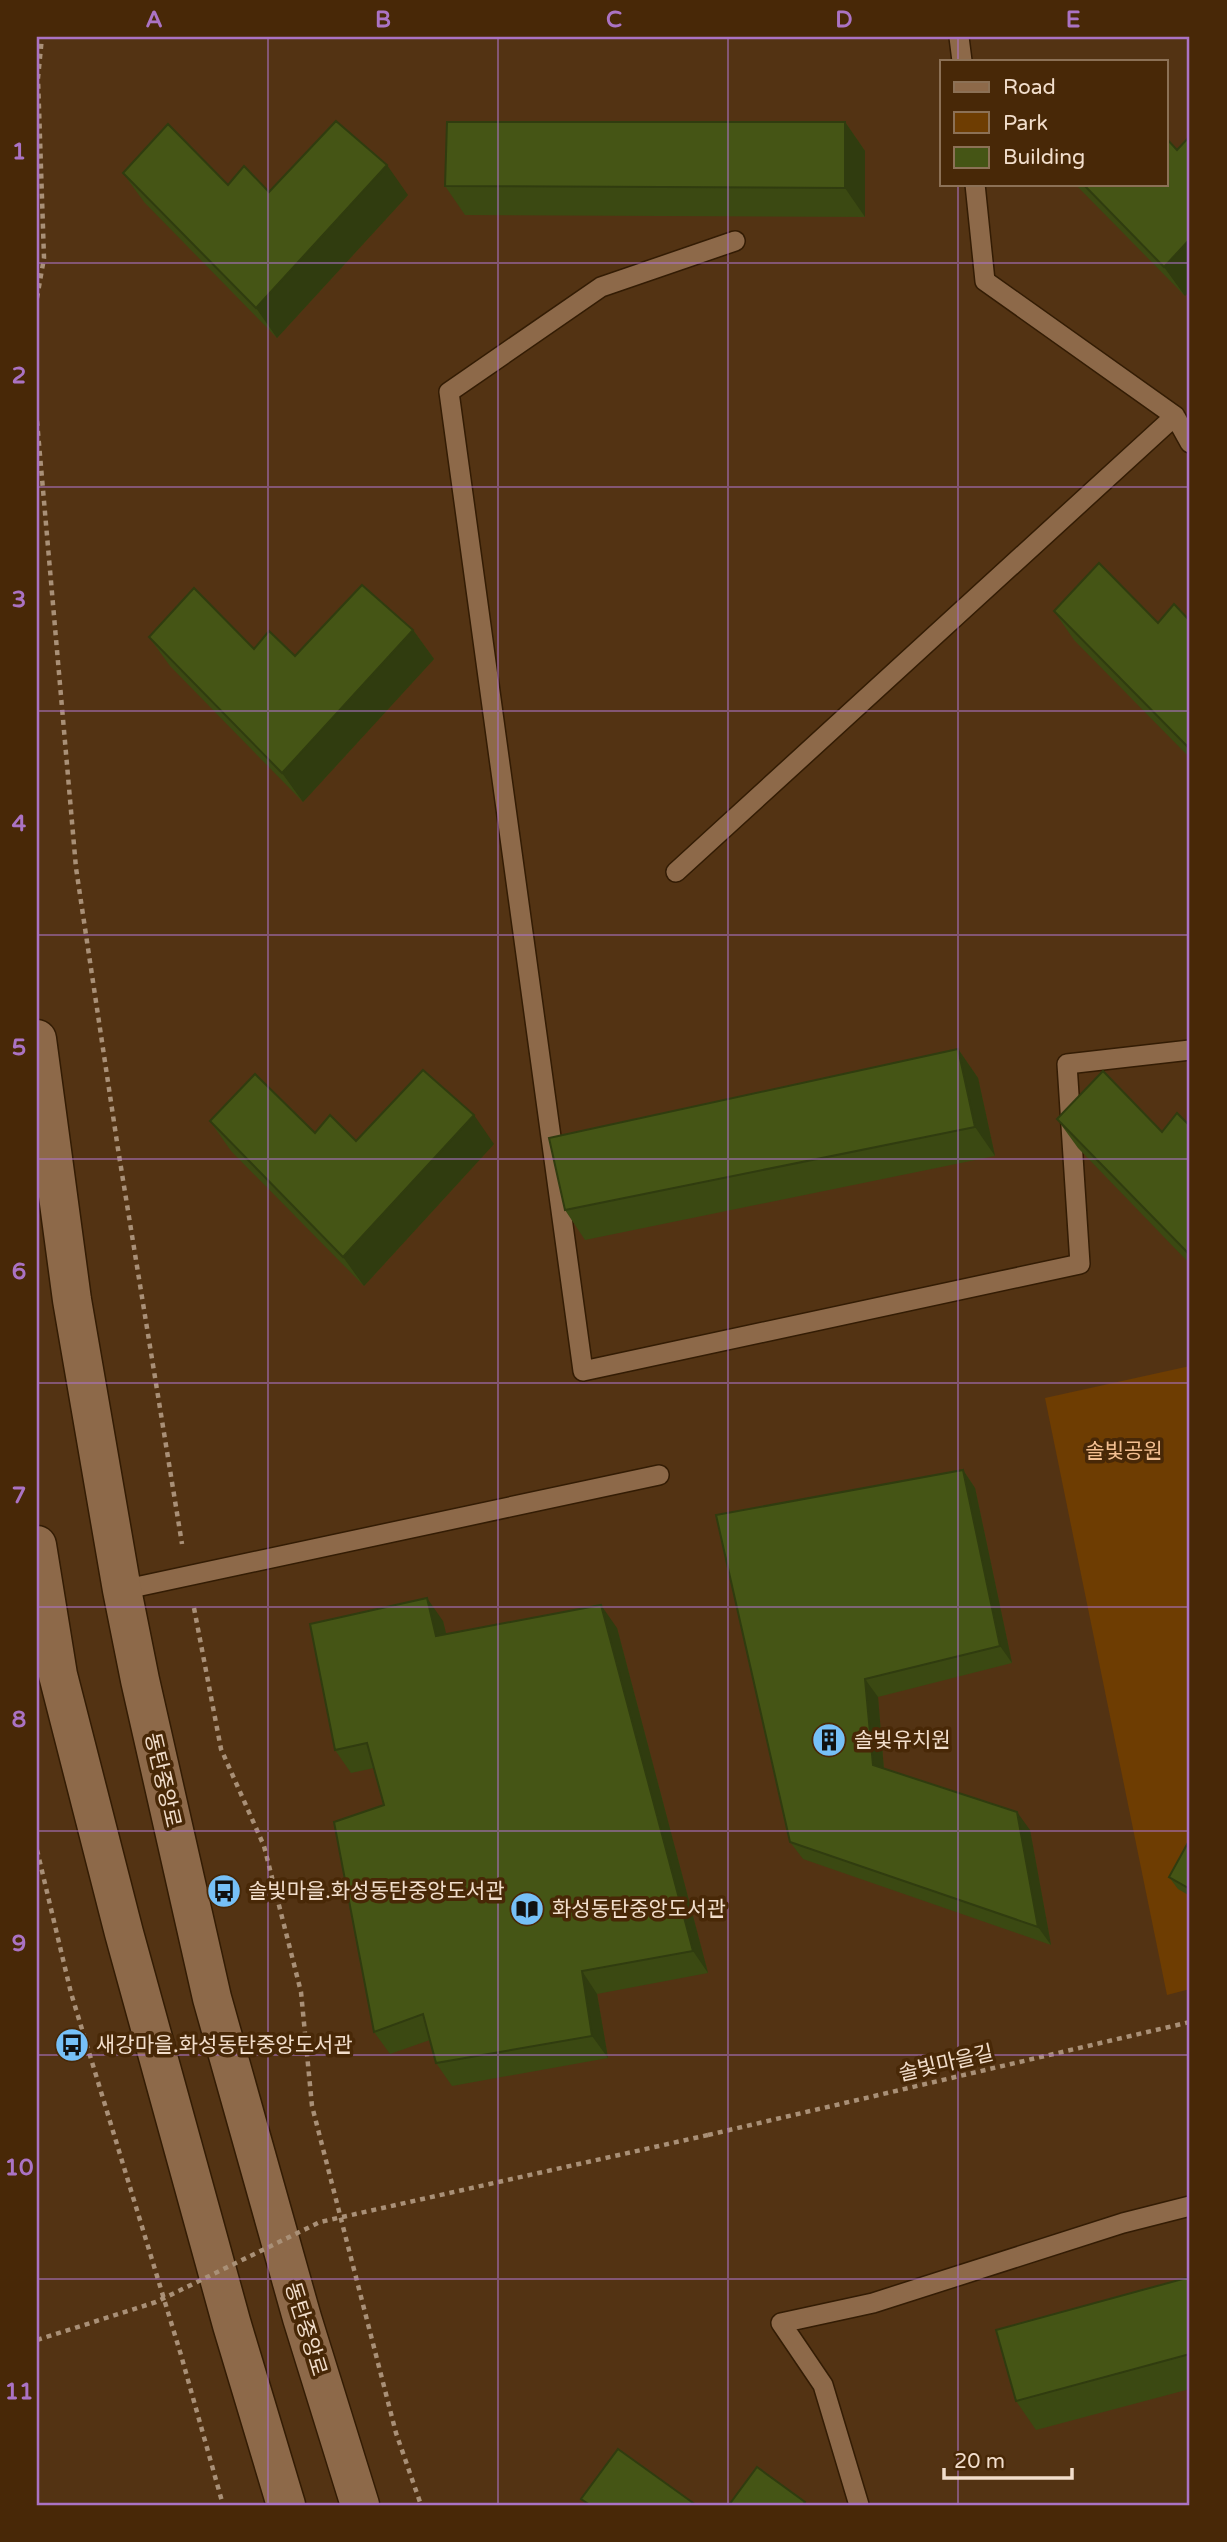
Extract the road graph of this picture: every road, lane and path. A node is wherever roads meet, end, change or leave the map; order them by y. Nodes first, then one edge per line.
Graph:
1 (42, 37) edge
2 (959, 37) edge
3 (962, 60) edge
4 (38, 68) edge
5 (975, 186) edge
6 (735, 241) dead end
7 (37, 298) edge
8 (1175, 416) junction
9 (37, 421) edge
10 (1190, 443) edge
11 (676, 872) dead end
12 (37, 1040) edge
13 (1190, 1050) edge
14 (659, 1475) dead end
15 (37, 1545) edge
16 (188, 1575) junction
17 (122, 1590) junction
18 (47, 1678) edge
19 (37, 1850) edge
20 (1190, 2022) edge
21 (1190, 2206) edge
22 (37, 2340) edge
23 (223, 2505) edge
24 (286, 2505) edge
25 (360, 2505) edge
26 (421, 2505) edge
27 (859, 2505) edge

1 - 4 path
2 - 3 lane
4 - 7 path
5 - 8 lane
6 - 13 lane
8 - 10 lane
8 - 11 lane
9 - 16 path
12 - 17 street, 동탄중앙로
14 - 16 lane
15 - 18 street
16 - 17 lane
16 - 26 path
17 - 25 street, 동탄중앙로
18 - 24 street
19 - 23 path
20 - 22 path, 솔빛마을길, bridge
21 - 27 lane

